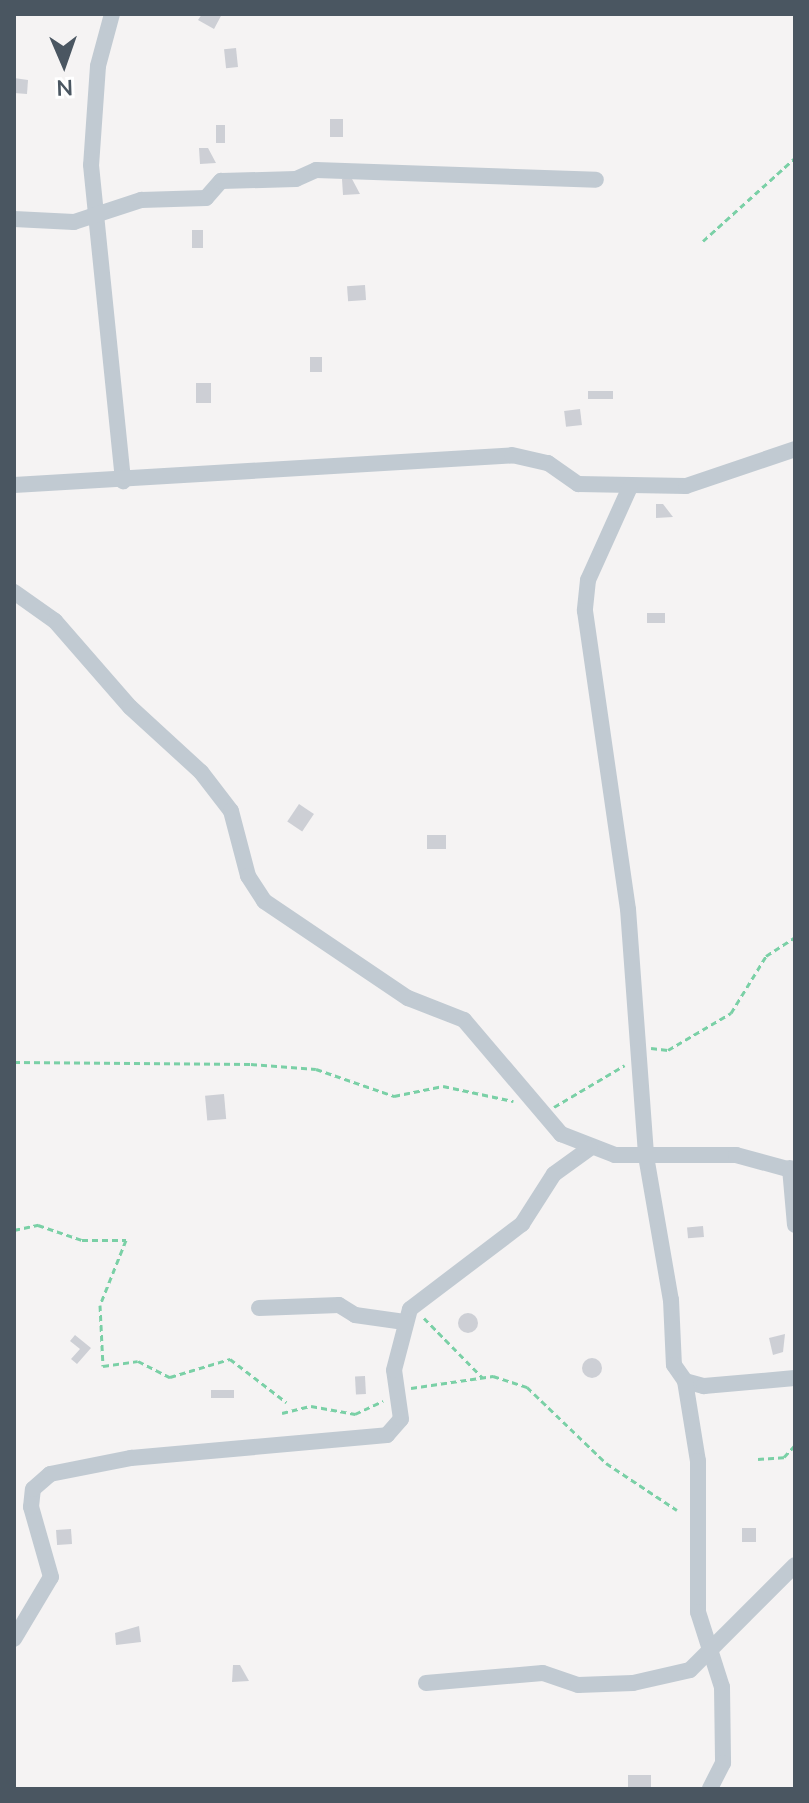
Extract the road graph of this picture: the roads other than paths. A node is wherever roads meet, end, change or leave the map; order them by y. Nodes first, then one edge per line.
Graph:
1 (112, 14) edge
2 (596, 180) dead end
3 (96, 216) junction
4 (14, 219) edge
5 (795, 449) edge
6 (123, 481) junction
7 (14, 485) edge
8 (630, 487) junction
9 (14, 592) edge
10 (590, 1148) junction
11 (646, 1156) junction
12 (792, 1170) edge
13 (795, 1225) edge
14 (259, 1308) dead end
15 (407, 1316) junction
16 (795, 1378) edge
17 (685, 1381) junction
18 (795, 1565) edge
19 (14, 1639) edge
20 (709, 1653) junction
21 (426, 1683) dead end
22 (710, 1789) edge

1 - 3 street
2 - 3 street
3 - 4 street
3 - 6 street
5 - 8 street
6 - 7 street
6 - 8 street
8 - 11 street
9 - 10 street
10 - 11 street
10 - 15 street
11 - 12 street
11 - 17 street
12 - 13 street
14 - 15 street
15 - 19 street
16 - 17 street
17 - 20 street
18 - 20 street
20 - 21 street
20 - 22 street

